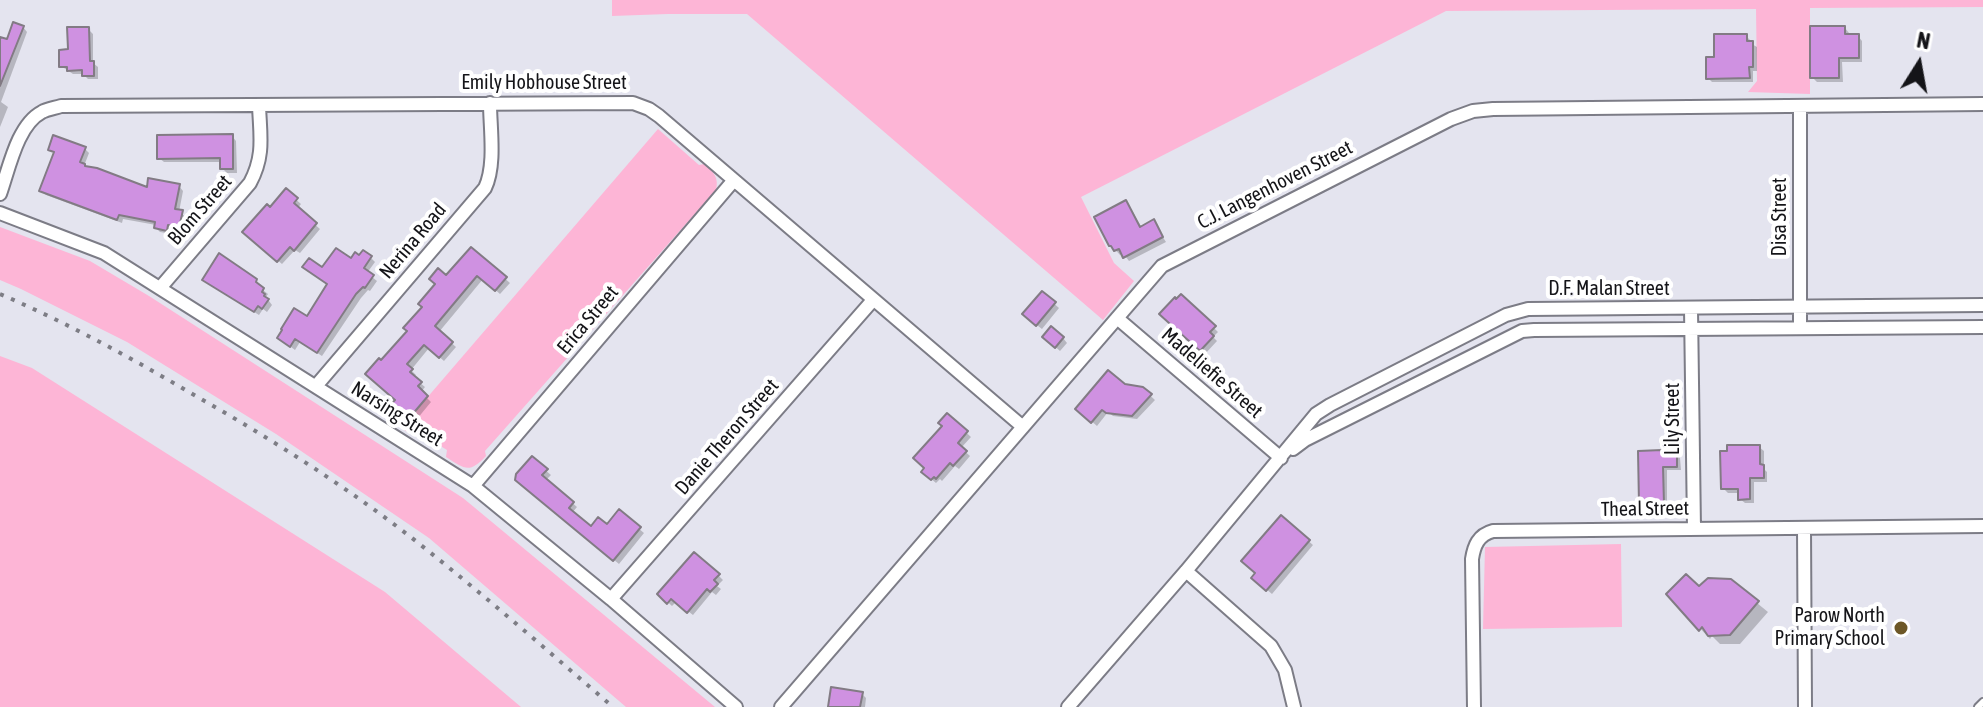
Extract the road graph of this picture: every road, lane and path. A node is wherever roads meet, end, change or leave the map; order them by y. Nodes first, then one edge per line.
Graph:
1 (490, 103) junction
2 (1983, 104) edge
3 (259, 105) junction
4 (1800, 106) junction
5 (734, 180) junction
6 (0, 194) edge
7 (0, 213) edge
8 (160, 288) junction
9 (873, 300) junction
10 (1983, 305) edge
11 (1800, 306) junction
12 (1691, 309) junction
13 (1513, 312) junction
14 (1117, 318) junction
15 (1983, 327) edge
16 (1800, 328) junction
17 (1692, 330) junction
18 (1522, 331) junction
19 (316, 386) junction
20 (1023, 427) junction
21 (1281, 458) junction
22 (473, 486) junction
23 (1983, 526) edge
24 (1804, 528) junction
25 (1694, 529) junction
26 (1186, 571) junction
27 (611, 599) junction
28 (1983, 702) edge
29 (736, 707) edge
30 (781, 707) edge
31 (1068, 707) edge
32 (1294, 707) edge
33 (1474, 707) edge
34 (1805, 707) edge
35 (1978, 707) edge

1 - 3 street, Emily Hobhouse Street
1 - 5 street, Emily Hobhouse Street
1 - 19 street, Nerina Road
2 - 4 street, C.J. Langenhoven Street
3 - 6 street, Emily Hobhouse Street
3 - 8 street, Blom Street
4 - 11 street, Disa Street
4 - 14 street, C.J. Langenhoven Street
5 - 9 street, Emily Hobhouse Street
5 - 22 street, Erica Street
7 - 8 street, Narsing Street
8 - 19 street, Narsing Street
9 - 20 street, Emily Hobhouse Street
9 - 27 street, Danie Theron Street
10 - 11 street, D.F. Malan Street
11 - 12 street, D.F. Malan Street
11 - 16 street, Disa Street
12 - 13 street, D.F. Malan Street
12 - 17 street, Lily Street
13 - 18 street
13 - 21 street, D.F. Malan Street
14 - 20 street, C.J. Langenhoven Street
14 - 21 street, Madeliefie Street
15 - 16 street, D.F. Malan Street
16 - 17 street, D.F. Malan Street
17 - 18 street, D.F. Malan Street
17 - 25 street, Lily Street
18 - 21 street, D.F. Malan Street
19 - 22 street, Narsing Street
20 - 30 street, C.J. Langenhoven Street
21 - 26 street, D.F. Malan Street
22 - 27 street, Narsing Street
23 - 24 street, Theal Street
24 - 25 street, Theal Street
24 - 34 street
25 - 33 street, Theal Street
26 - 31 street, D.F. Malan Street
26 - 32 street
27 - 29 street, Narsing Street
28 - 35 lane

